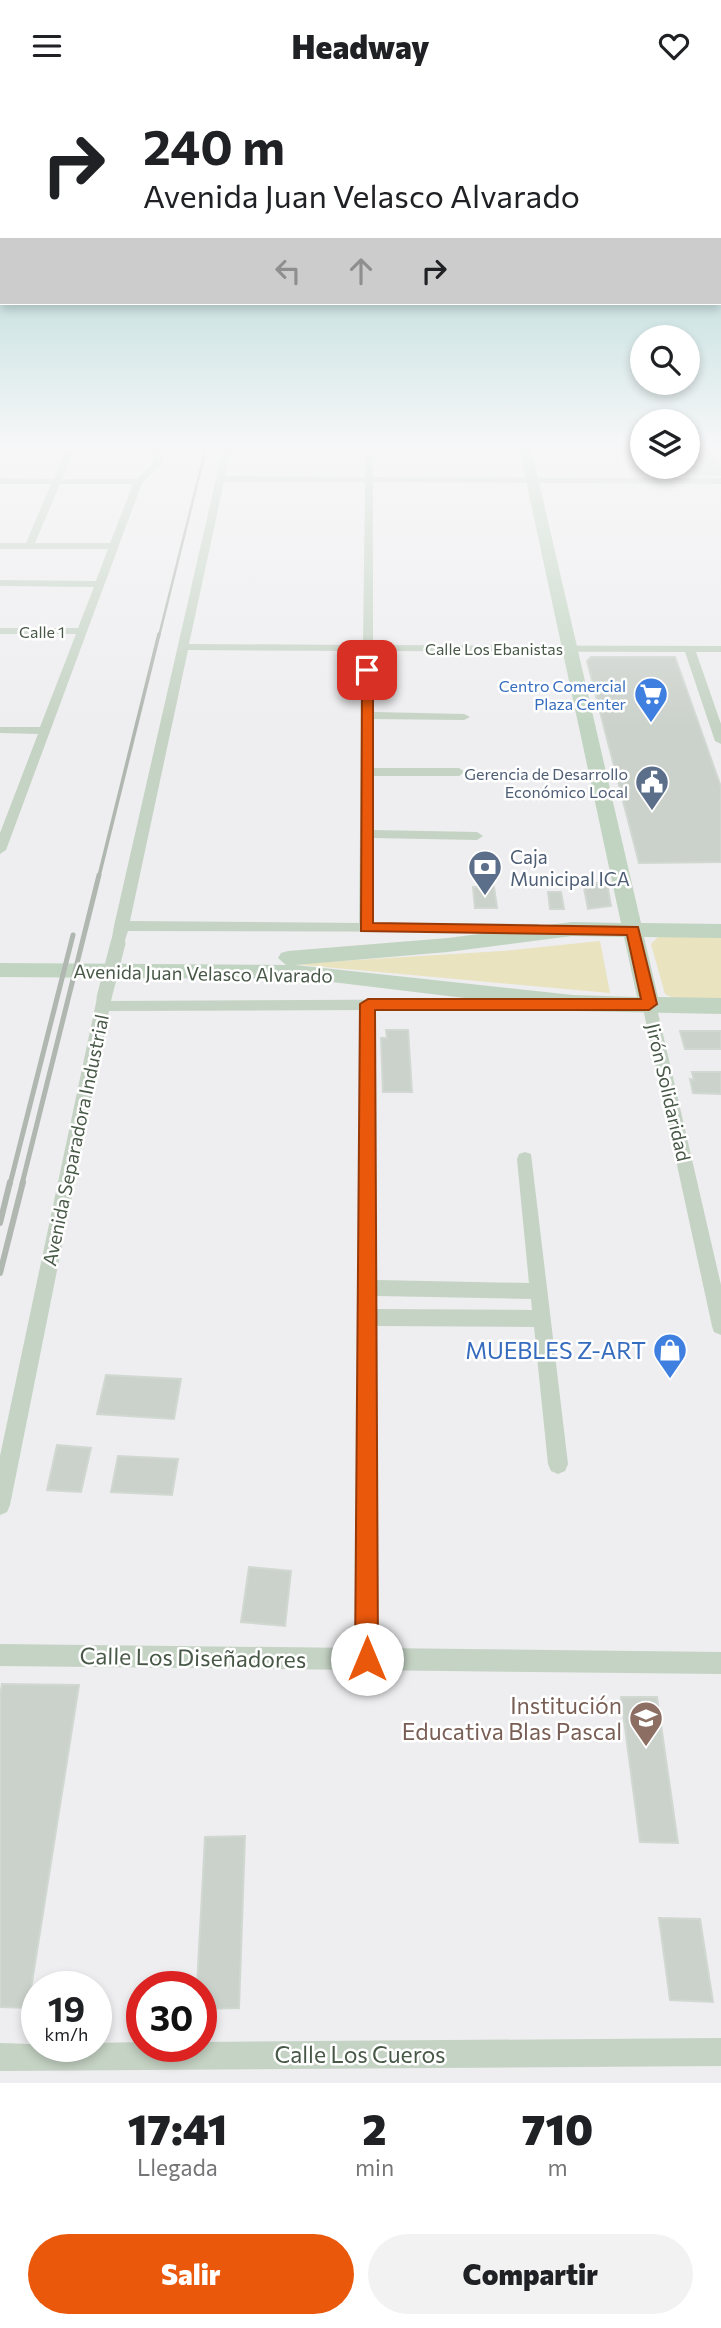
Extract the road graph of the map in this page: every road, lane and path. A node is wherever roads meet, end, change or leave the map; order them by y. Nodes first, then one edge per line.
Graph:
1 (31, 541) edge
2 (117, 541) edge
3 (206, 541) edge
4 (369, 541) edge
5 (546, 541) edge
6 (0, 546) edge
7 (29, 546) junction
8 (115, 546) junction
9 (0, 583) edge
10 (98, 588) junction
11 (0, 591) edge
12 (0, 631) edge
13 (84, 632) junction
14 (183, 647) junction
15 (368, 647) junction
16 (570, 648) junction
17 (689, 649) junction
18 (721, 649) edge
19 (367, 715) junction
20 (464, 717) dead end
21 (718, 723) edge
22 (0, 730) edge
23 (45, 731) junction
24 (721, 741) edge
25 (367, 772) junction
26 (459, 772) dead end
27 (366, 834) junction
28 (477, 836) dead end
29 (0, 850) edge
30 (121, 926) junction
31 (366, 928) junction
32 (572, 929) junction
33 (633, 930) junction
34 (721, 931) edge
35 (0, 955) edge
36 (0, 970) edge
37 (104, 1002) junction
38 (573, 1003) junction
39 (368, 1004) junction
40 (649, 1004) junction
41 (721, 1006) edge
42 (524, 1159) dead end
43 (367, 1288) junction
44 (539, 1291) junction
45 (367, 1317) junction
46 (542, 1319) junction
47 (721, 1325) edge
48 (558, 1464) dead end
49 (0, 1505) edge
50 (0, 1655) edge
51 (367, 1659) junction
52 (721, 1663) edge
53 (721, 2052) edge
54 (0, 2057) edge

1 - 7 street
2 - 8 street
3 - 14 street, Avenida Separadora Industrial
4 - 15 street
5 - 16 main road, Jirón Solidaridad
6 - 7 street
7 - 8 street
8 - 10 street
9 - 10 street
10 - 11 street
10 - 13 street
12 - 13 street, Calle 1
13 - 23 street
14 - 15 street, Calle Los Ebanistas
14 - 30 street, Avenida Separadora Industrial
15 - 16 street, Calle Los Ebanistas
15 - 19 street
16 - 17 street, Calle Los Ebanistas
16 - 33 main road, Jirón Solidaridad
17 - 18 street, Calle Los Ebanistas
17 - 21 street
19 - 20 street
19 - 25 street
21 - 24 street
22 - 23 street
23 - 29 street
25 - 26 street
25 - 27 street
27 - 28 street
27 - 31 street
30 - 31 street, Avenida Juan Velasco Alvarado
30 - 37 street, Avenida Separadora Industrial, bridge
31 - 32 street, Avenida Juan Velasco Alvarado
32 - 33 main road, Avenida Juan Velasco Alvarado
32 - 35 main road, Avenida Juan Velasco Alvarado
33 - 34 main road, Avenida Juan Velasco Alvarado
33 - 40 main road, Jirón Solidaridad
36 - 38 main road, Avenida Juan Velasco Alvarado
37 - 39 street, Avenida Juan Velasco Alvarado
37 - 49 street, Avenida Separadora Industrial
38 - 39 street, Avenida Juan Velasco Alvarado
38 - 40 main road, Avenida Juan Velasco Alvarado
39 - 43 street
40 - 41 main road, Avenida Juan Velasco Alvarado
40 - 47 street, Jirón Solidaridad
42 - 44 street
43 - 44 street
43 - 45 street
44 - 46 street
45 - 46 street
45 - 51 street
46 - 48 street
50 - 51 street, Calle Los Diseñadores
51 - 52 street, Calle Los Diseñadores
53 - 54 street, Calle Los Cueros

